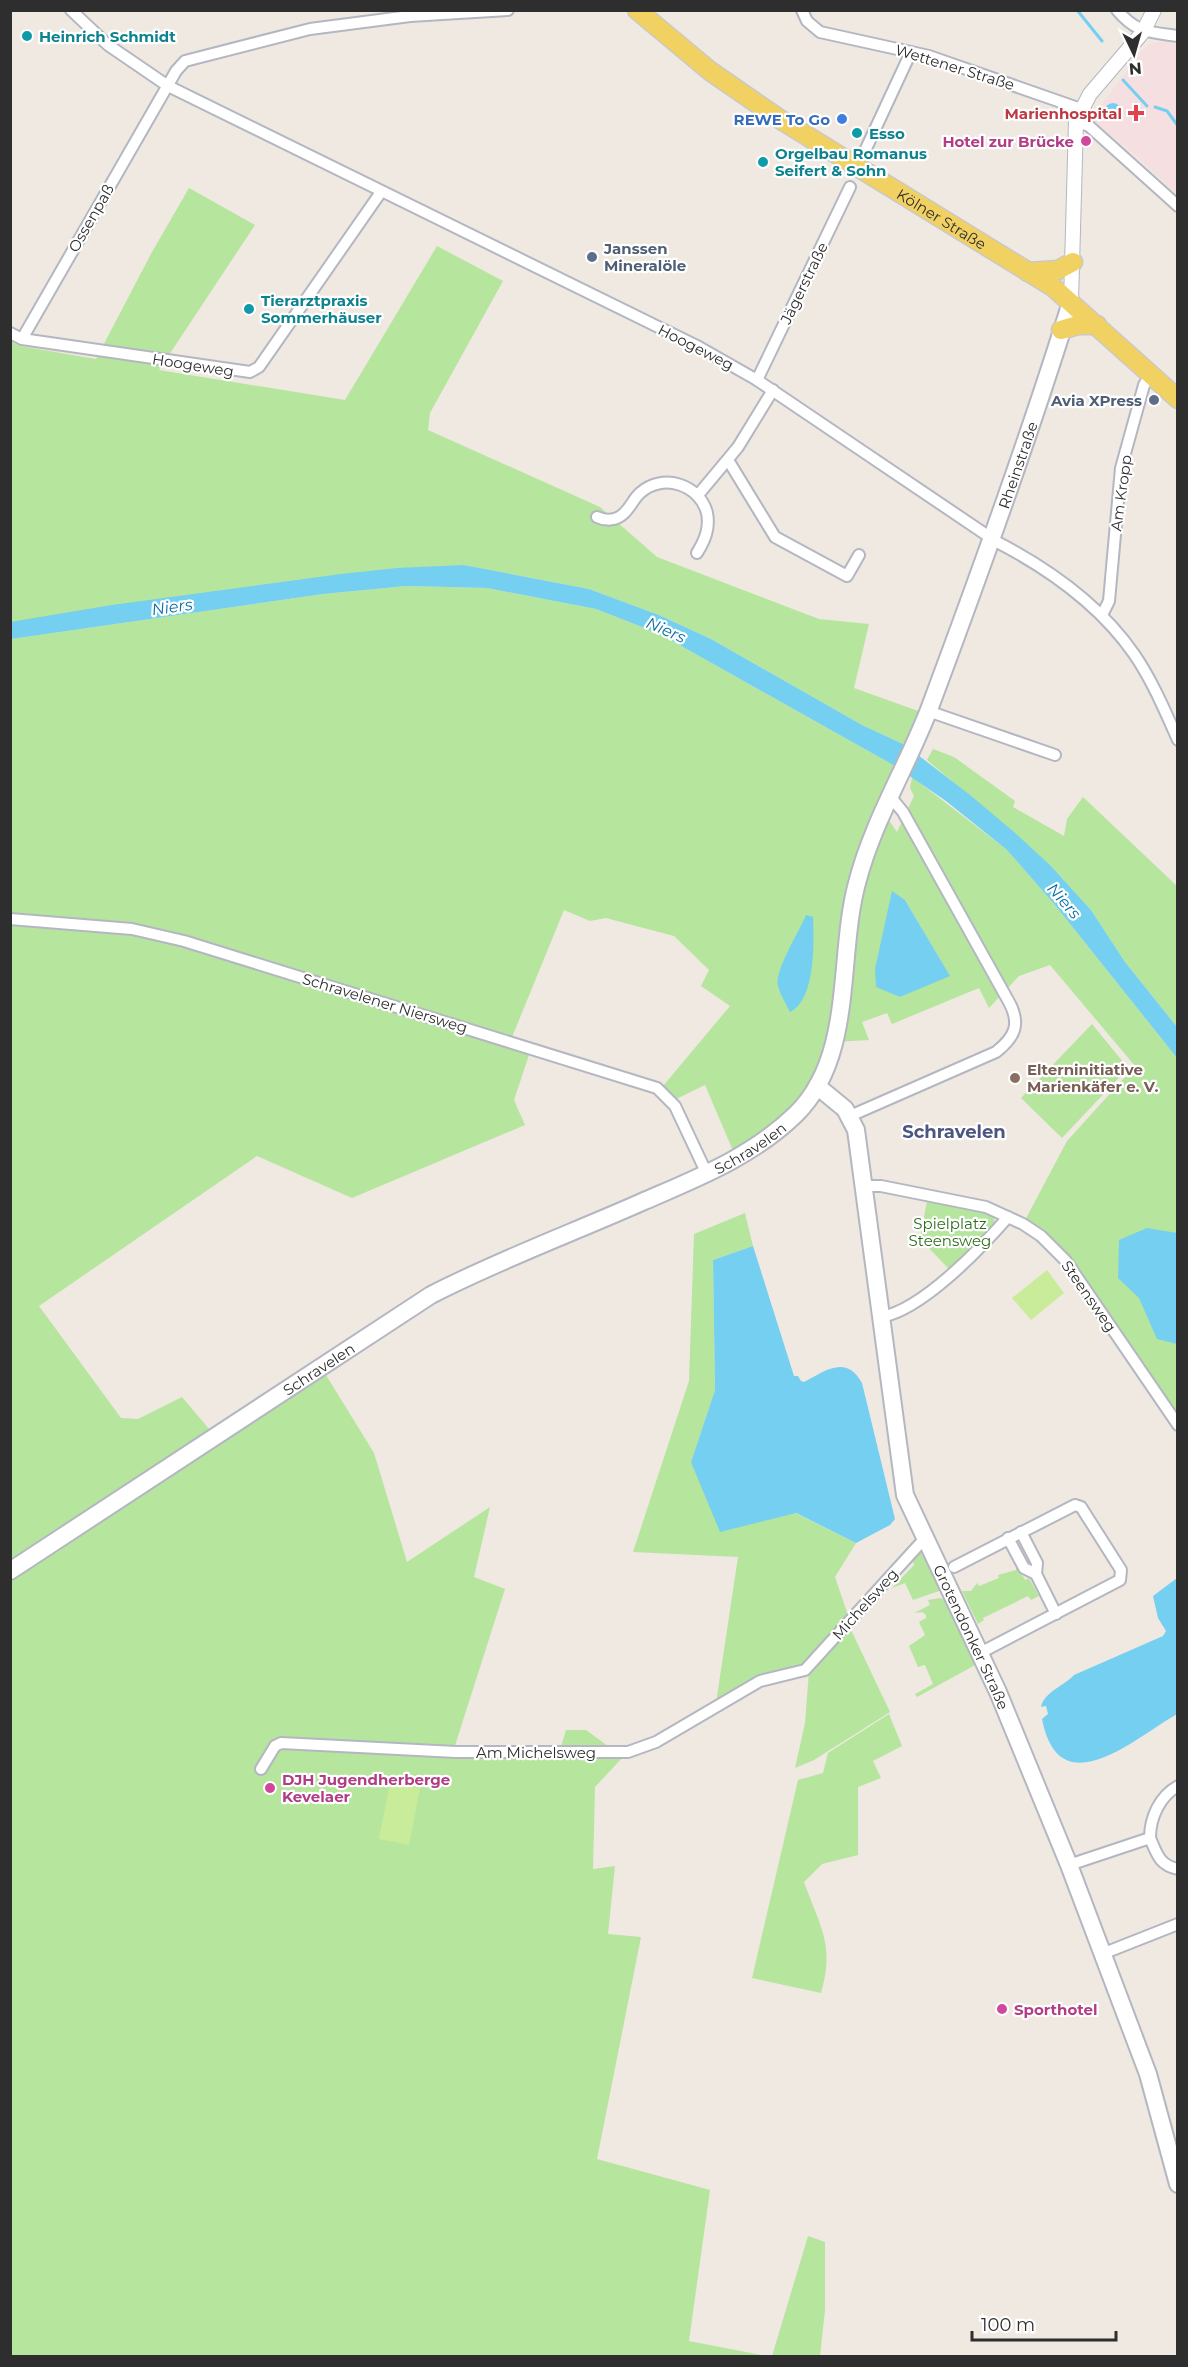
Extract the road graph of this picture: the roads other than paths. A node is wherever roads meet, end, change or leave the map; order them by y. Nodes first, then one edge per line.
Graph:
1 (71, 10) edge
2 (508, 10) edge
3 (637, 10) edge
4 (802, 10) edge
5 (1117, 10) edge
6 (1154, 10) edge
7 (1143, 32) junction
8 (1178, 36) edge
9 (911, 52) junction
10 (168, 86) junction
11 (1079, 115) junction
12 (864, 153) dead end
13 (850, 187) dead end
14 (381, 192) junction
15 (1178, 206) edge
16 (1073, 262) junction
17 (1028, 272) junction
18 (1071, 302) junction
19 (1097, 325) junction
20 (1061, 330) junction
21 (10, 333) edge
22 (21, 339) junction
23 (1151, 374) junction
24 (757, 380) junction
25 (773, 390) junction
26 (1178, 399) edge
27 (728, 460) junction
28 (698, 495) junction
29 (597, 517) dead end
30 (991, 538) junction
31 (698, 553) dead end
32 (859, 555) dead end
33 (1101, 615) junction
34 (928, 711) junction
35 (1178, 740) edge
36 (1055, 755) dead end
37 (892, 788) junction
38 (10, 919) edge
39 (817, 1086) junction
40 (850, 1116) junction
41 (707, 1174) junction
42 (864, 1186) junction
43 (1008, 1217) junction
44 (881, 1317) junction
45 (1178, 1425) edge
46 (1021, 1532) junction
47 (926, 1537) junction
48 (1008, 1538) junction
49 (954, 1568) dead end
50 (10, 1571) edge
51 (1035, 1574) junction
52 (1056, 1614) junction
53 (980, 1653) junction
54 (805, 1670) joint
55 (261, 1769) dead end
56 (1178, 1786) edge
57 (1150, 1838) junction
58 (1069, 1865) junction
59 (1178, 1869) edge
60 (1178, 1924) edge
61 (1102, 1954) junction
62 (1178, 2184) edge

1 - 10 street, Hoogeweg
2 - 10 street, Ossenpaß
3 - 17 main road, Kölner Straße
4 - 9 street, Wettener Straße
5 - 7 street
6 - 7 street
7 - 8 street
7 - 11 street
9 - 11 street, Wettener Straße
9 - 12 street
10 - 14 street, Hoogeweg
10 - 22 street, Ossenpaß
11 - 15 street, Wettener Straße
11 - 16 street, Rheinstraße
13 - 24 street, Jägerstraße
14 - 22 street, Hoogeweg
14 - 24 street, Hoogeweg
16 - 17 main road
16 - 18 street, Rheinstraße
17 - 18 main road, Kölner Straße
18 - 19 main road, Kölner Straße
18 - 20 main road, Rheinstraße
19 - 20 main road
19 - 23 main road, Kölner Straße
20 - 30 main road, Rheinstraße
21 - 22 street
23 - 26 main road, Kölner Straße
23 - 33 street, Am Kropp
24 - 25 street, Hoogeweg
25 - 27 street
25 - 30 street, Hoogeweg
27 - 28 street
27 - 32 street
28 - 29 street
28 - 31 street
30 - 33 street, Hoogeweg
30 - 34 main road, Rheinstraße
33 - 35 street, Hoogeweg
34 - 36 street
34 - 37 main road, Rheinstraße
37 - 39 main road, Schravelen
37 - 40 street
38 - 41 street, Schravelener Niersweg
39 - 40 main road, Grotendonker Straße
39 - 41 main road, Schravelen
40 - 42 main road, Grotendonker Straße
41 - 50 main road, Schravelen
42 - 43 street, Steensweg
42 - 44 main road, Grotendonker Straße
43 - 44 street
43 - 45 street, Steensweg
44 - 47 main road, Grotendonker Straße
46 - 48 street
46 - 51 street
46 - 52 street
47 - 53 main road, Grotendonker Straße
47 - 54 street, Michelsweg
48 - 49 street
48 - 51 street
51 - 52 street
52 - 53 street
53 - 58 main road, Grotendonker Straße
54 - 55 street, Am Michelsweg
56 - 57 street
57 - 58 street
57 - 59 street
58 - 61 main road, Grotendonker Straße
60 - 61 street
61 - 62 main road, Grotendonker Straße

